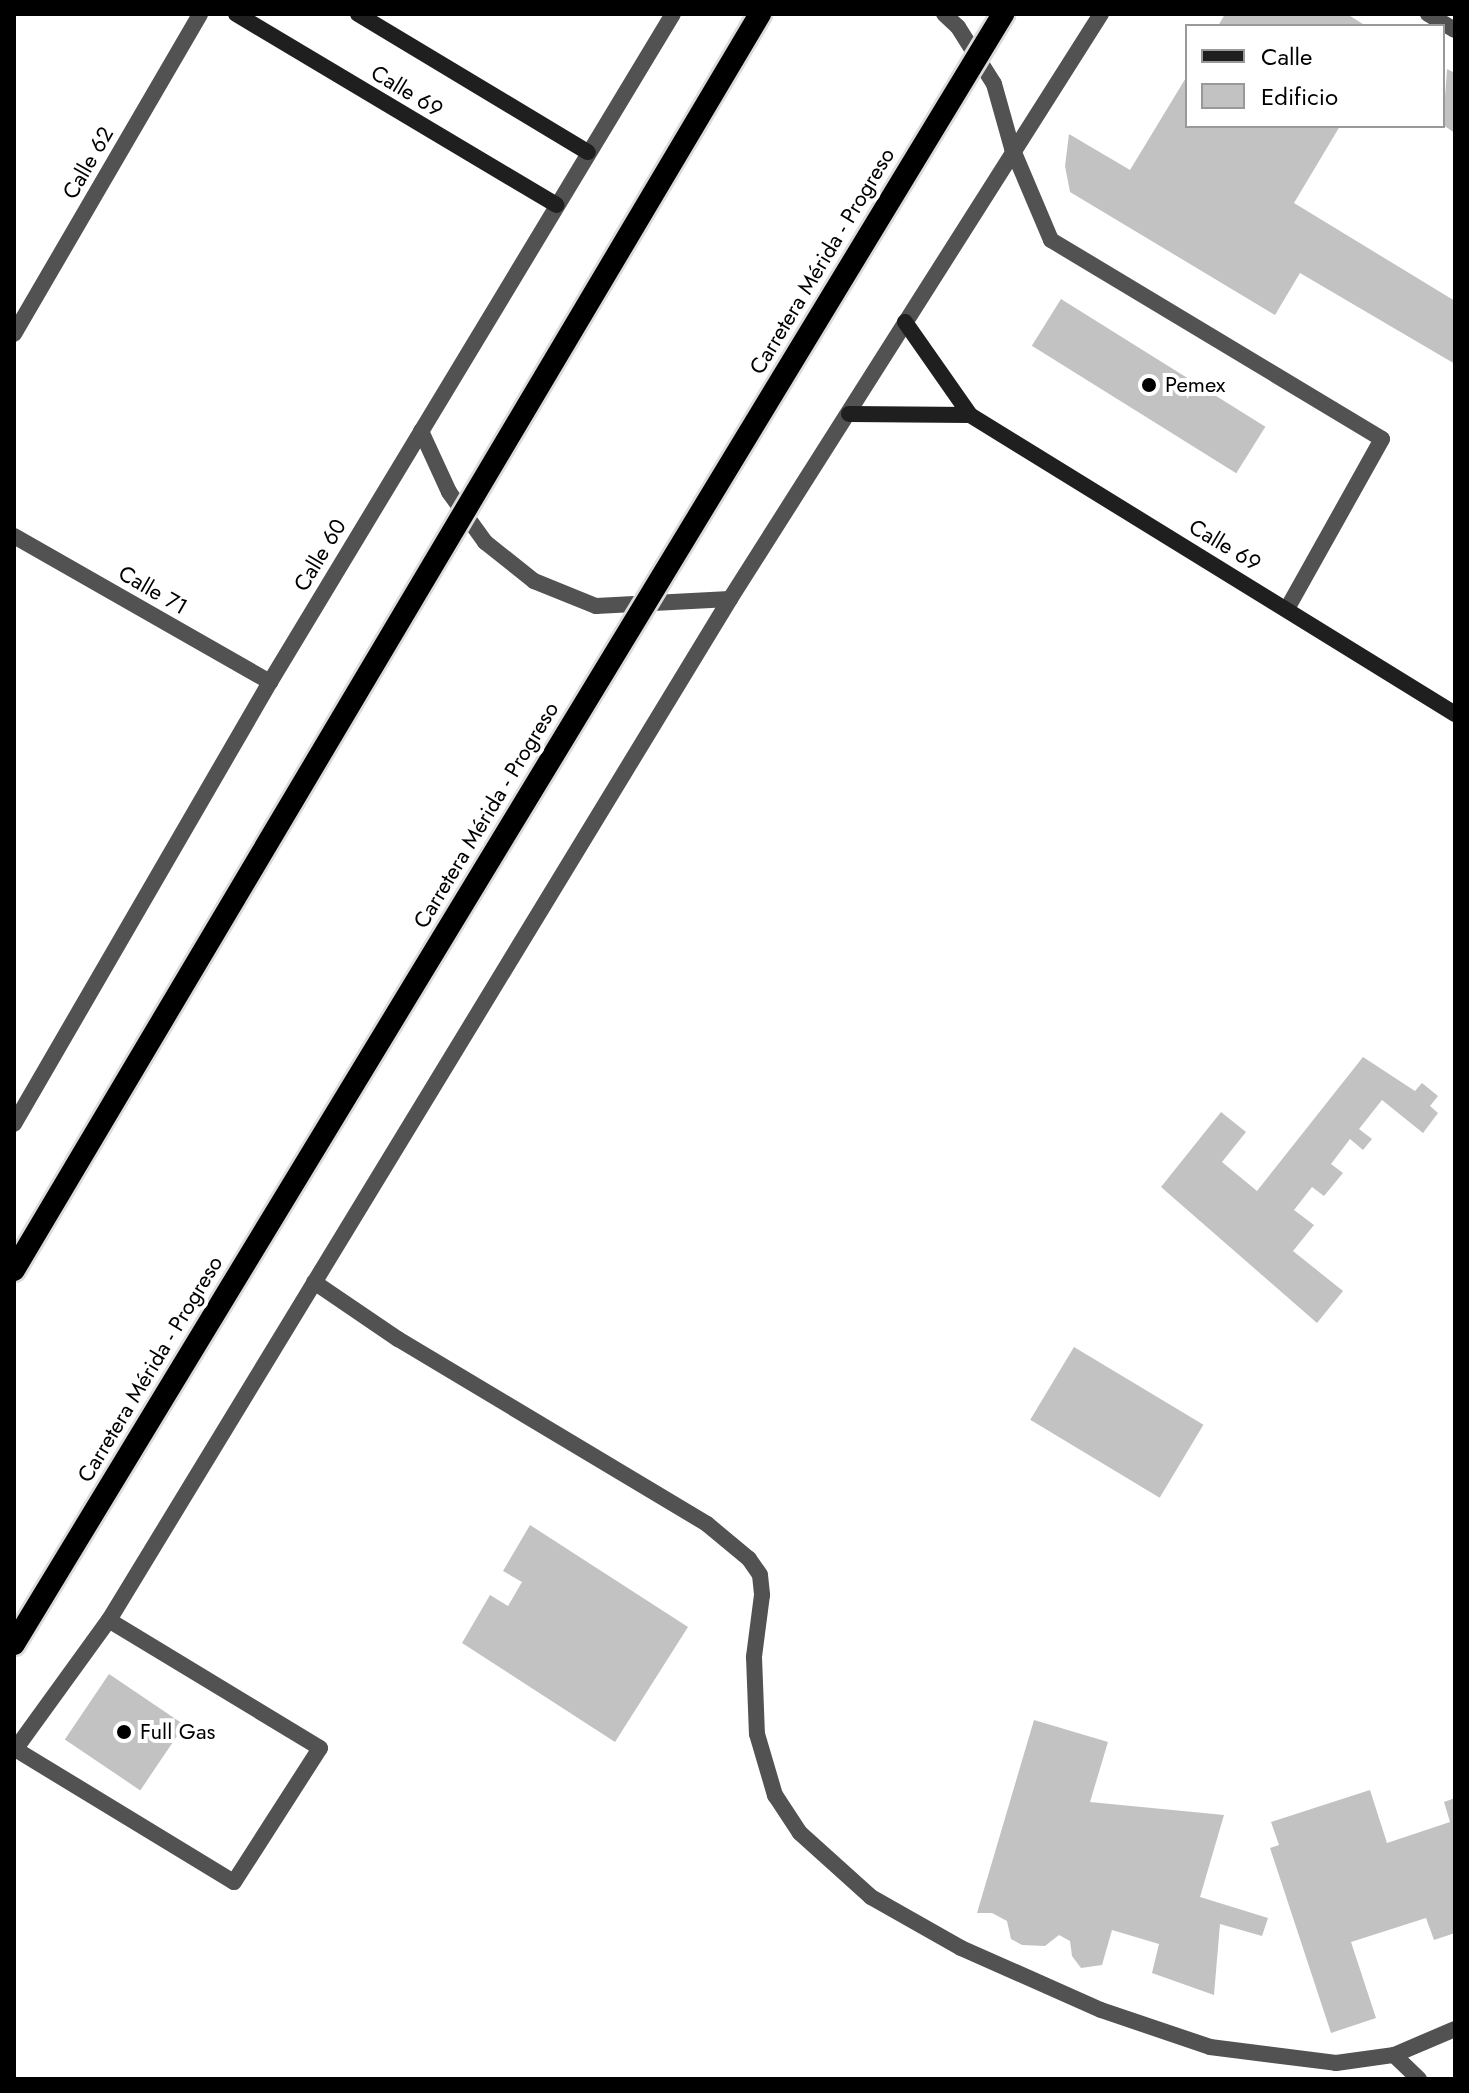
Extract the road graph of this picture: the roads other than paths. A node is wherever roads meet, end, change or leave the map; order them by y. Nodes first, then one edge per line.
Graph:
1 (200, 14) edge
2 (236, 14) edge
3 (358, 14) edge
4 (673, 14) edge
5 (760, 14) edge
6 (944, 14) edge
7 (1003, 14) edge
8 (1101, 14) edge
9 (1012, 148) junction
10 (588, 152) junction
11 (556, 205) junction
12 (905, 322) junction
13 (14, 334) edge
14 (849, 414) junction
15 (970, 415) junction
16 (421, 431) junction
17 (14, 536) edge
18 (730, 599) junction
19 (1287, 609) junction
20 (270, 682) junction
21 (1455, 714) edge
22 (14, 1124) edge
23 (14, 1270) edge
24 (314, 1282) junction
25 (109, 1620) junction
26 (14, 1644) edge
27 (15, 1750) edge
28 (1455, 2029) edge
29 (1394, 2055) junction
30 (1419, 2079) edge

1 - 13 street, Calle 62
2 - 11 main road, Calle 69
3 - 10 main road, Calle 69
4 - 10 street, Calle 60
5 - 23 highway, bridge
6 - 9 street
7 - 26 highway, Carretera Mérida - Progreso, bridge
8 - 9 street
9 - 12 street
9 - 19 street
10 - 11 street, Calle 60
11 - 16 street, Calle 60
12 - 14 street
12 - 15 main road, Calle 69
14 - 15 main road
14 - 18 street
15 - 19 main road, Calle 69
16 - 18 street
16 - 20 street, Calle 60
17 - 20 street, Calle 71
18 - 24 street
19 - 21 main road, Calle 69
20 - 22 street, Calle 60
24 - 25 street
24 - 29 street
25 - 27 street
25 - 27 street
28 - 29 street
29 - 30 street

